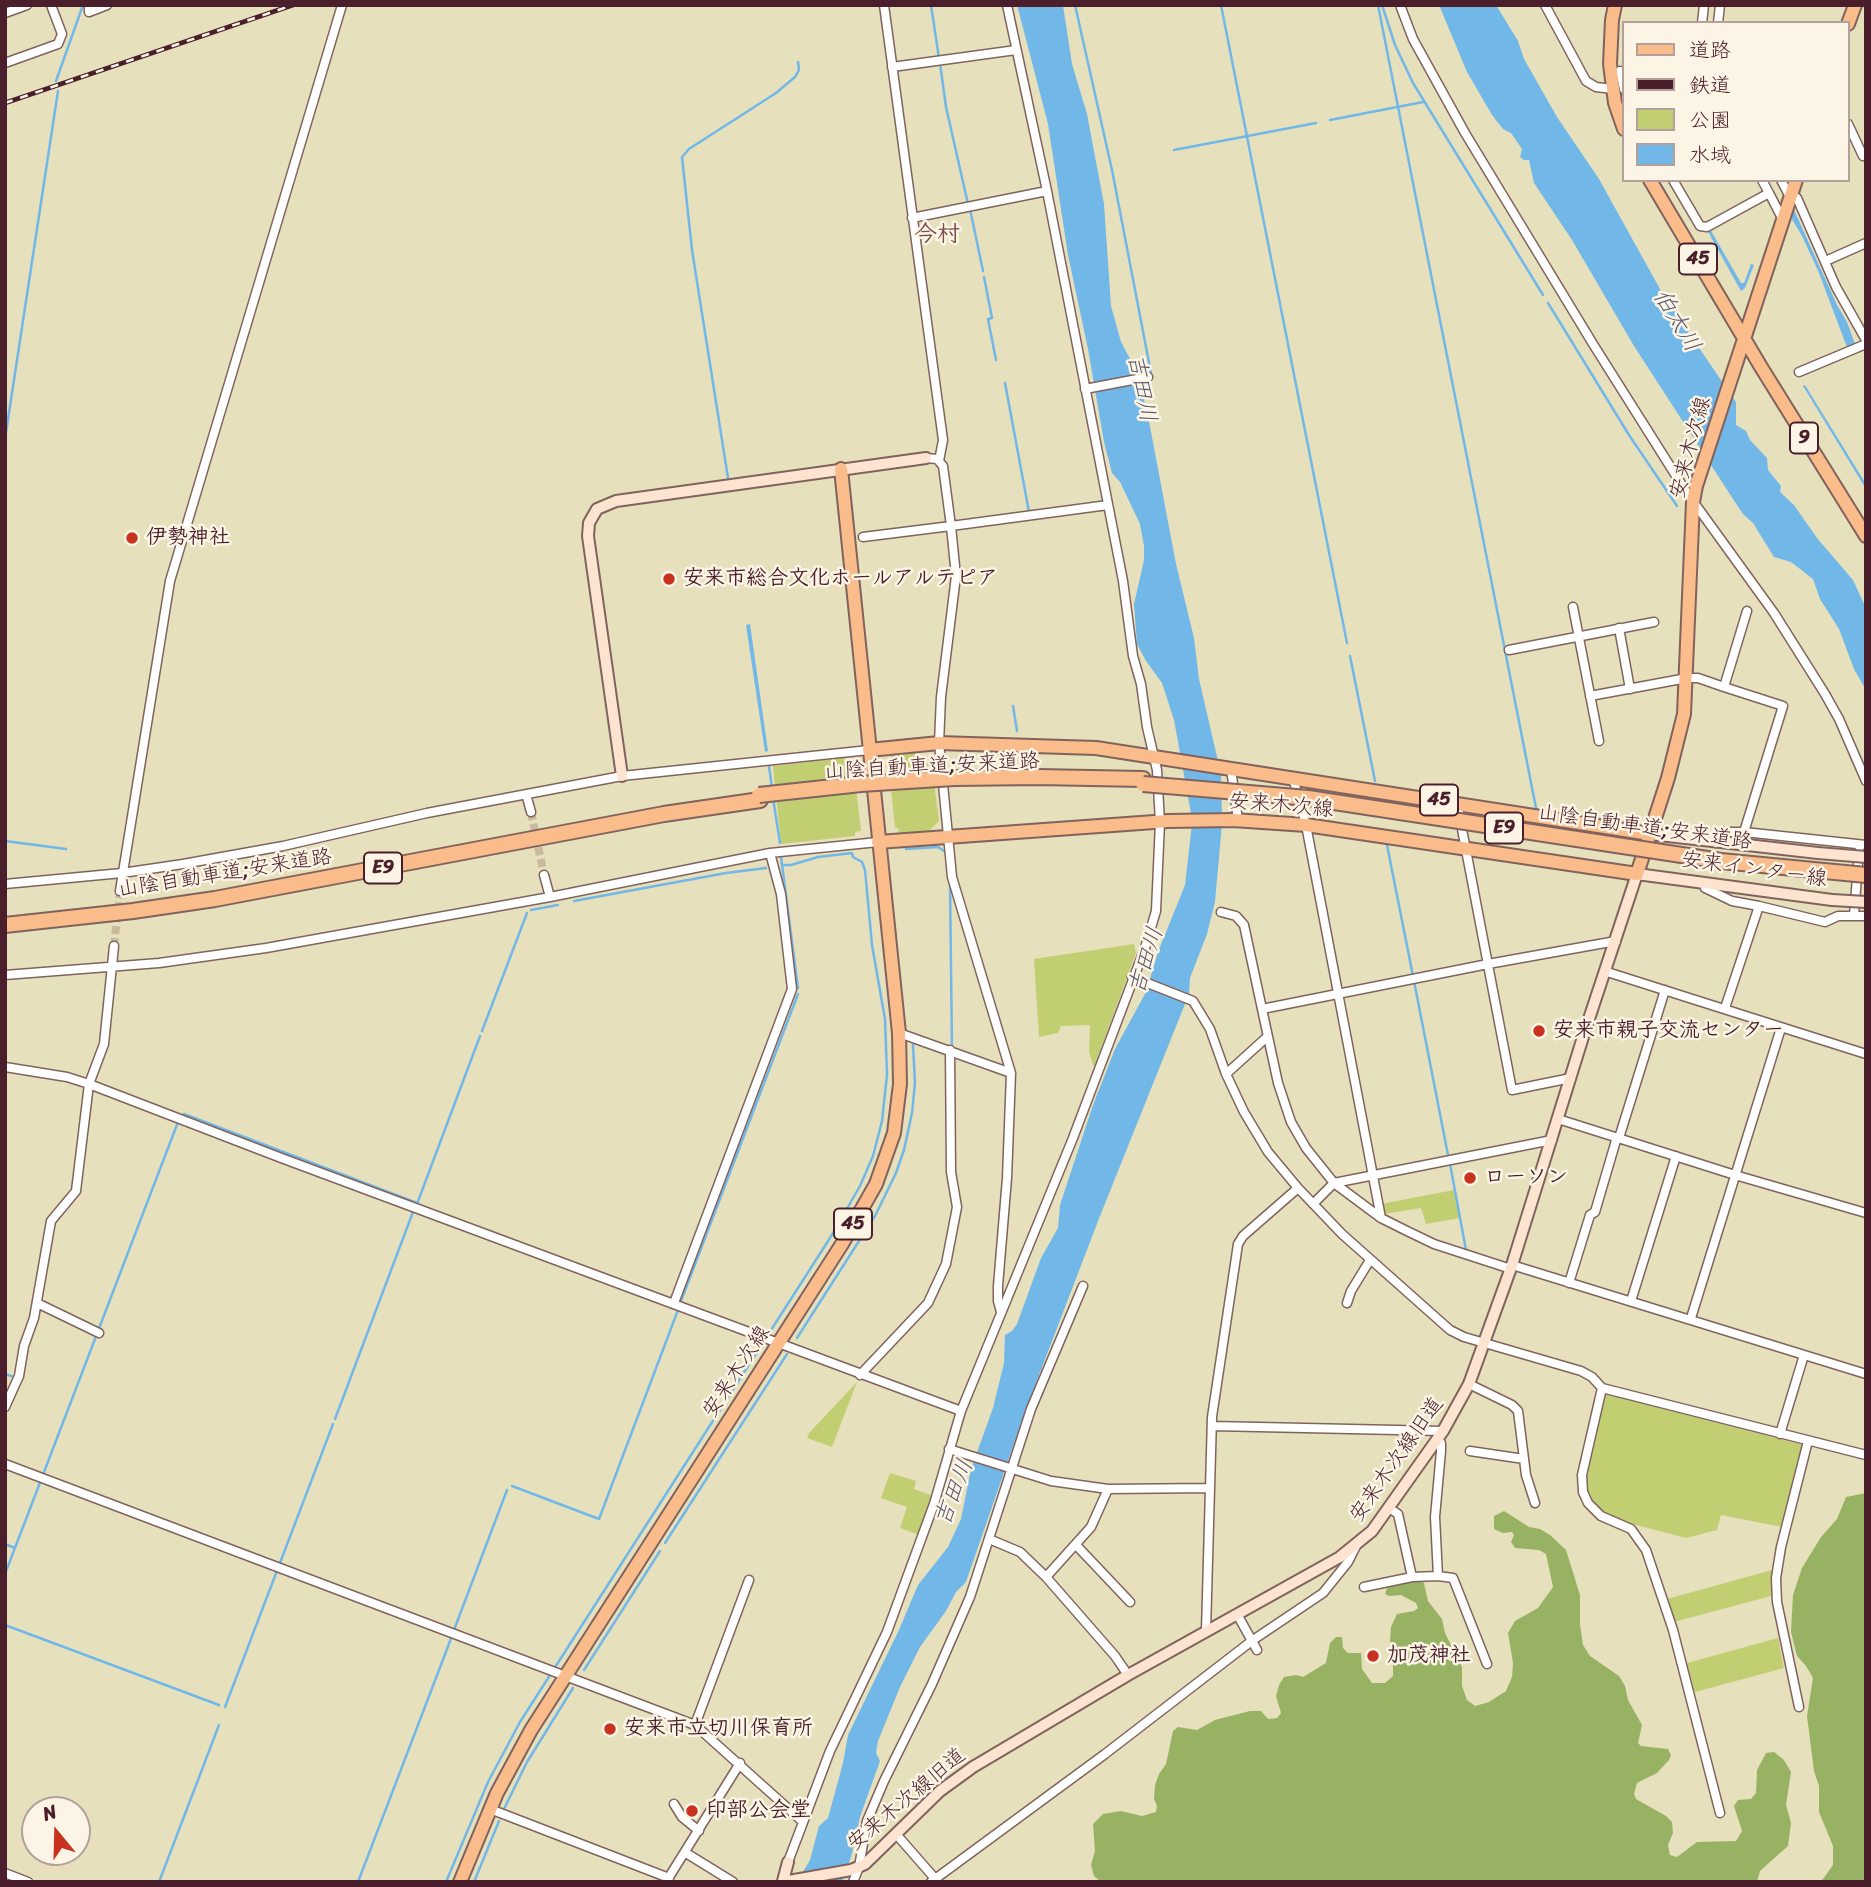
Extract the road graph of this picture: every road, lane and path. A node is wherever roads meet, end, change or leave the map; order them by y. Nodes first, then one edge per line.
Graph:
1 (27, 5) edge
2 (51, 5) edge
3 (89, 5) edge
4 (107, 5) edge
5 (342, 5) edge
6 (884, 5) edge
7 (1007, 5) edge
8 (1400, 5) edge
9 (1545, 5) edge
10 (1615, 5) edge
11 (5, 13) edge
12 (1016, 50) junction
13 (5, 63) edge
14 (892, 67) junction
15 (1618, 70) edge
16 (1618, 89) edge
17 (1622, 116) edge
18 (1850, 128) edge
19 (1865, 158) edge
20 (1651, 182) edge
21 (1674, 182) edge
22 (1763, 182) edge
23 (1047, 191) junction
24 (1769, 192) junction
25 (1792, 192) edge
26 (1783, 215) junction
27 (912, 218) junction
28 (1866, 243) edge
29 (1830, 259) dead end
30 (1745, 338) junction
31 (1865, 342) edge
32 (1799, 372) dead end
33 (1146, 377) dead end
34 (1086, 388) junction
35 (926, 458) joint
36 (939, 461) junction
37 (841, 470) junction
38 (1693, 502) junction
39 (1108, 505) junction
40 (951, 526) junction
41 (1866, 536) edge
42 (863, 537) dead end
43 (1573, 607) dead end
44 (1747, 611) dead end
45 (1654, 622) dead end
46 (1619, 628) junction
47 (1579, 636) junction
48 (1509, 650) dead end
49 (1687, 678) junction
50 (1724, 687) junction
51 (1630, 689) junction
52 (1590, 696) junction
53 (1599, 741) dead end
54 (939, 743) junction
55 (869, 750) junction
56 (1157, 757) junction
57 (1229, 768) junction
58 (622, 776) junction
59 (1293, 778) junction
60 (1866, 781) edge
61 (526, 794) junction
62 (760, 797) junction
63 (1457, 803) junction
64 (531, 812) tunnel mouth
65 (1236, 820) junction
66 (1164, 822) junction
67 (1306, 825) junction
68 (1745, 832) junction
69 (1650, 834) junction
70 (948, 837) junction
71 (878, 842) junction
72 (1716, 843) junction
73 (1863, 845) edge
74 (1467, 849) junction
75 (770, 853) junction
76 (1866, 857) edge
77 (122, 873) junction
78 (1866, 873) edge
79 (544, 874) tunnel mouth
80 (1637, 874) junction
81 (1703, 882) junction
82 (5, 884) edge
83 (120, 891) tunnel mouth
84 (550, 897) junction
85 (1866, 902) edge
86 (1759, 906) junction
87 (1221, 912) dead end
88 (1854, 915) junction
89 (1866, 915) edge
90 (5, 919) edge
91 (5, 925) edge
92 (1616, 941) junction
93 (114, 946) tunnel mouth
94 (1488, 964) junction
95 (111, 968) junction
96 (1604, 971) junction
97 (5, 975) edge
98 (1134, 977) junction
99 (1665, 990) junction
100 (1339, 993) junction
101 (1725, 1008) junction
102 (1262, 1009) junction
103 (1781, 1028) junction
104 (899, 1033) junction
105 (1267, 1037) junction
106 (950, 1050) junction
107 (1866, 1054) edge
108 (5, 1067) edge
109 (1011, 1073) junction
110 (1226, 1074) junction
111 (1570, 1079) junction
112 (89, 1084) junction
113 (1558, 1119) junction
114 (1618, 1138) junction
115 (1552, 1140) junction
116 (1676, 1156) junction
117 (1374, 1174) junction
118 (1735, 1175) junction
119 (1334, 1183) junction
120 (1298, 1188) junction
121 (1313, 1204) junction
122 (1866, 1213) edge
123 (1381, 1218) junction
124 (1370, 1260) junction
125 (1512, 1267) junction
126 (1569, 1283) junction
127 (1083, 1286) dead end
128 (1632, 1301) junction
129 (37, 1303) junction
130 (674, 1303) junction
131 (1348, 1303) dead end
132 (1002, 1312) junction
133 (1690, 1318) junction
134 (99, 1333) dead end
135 (1485, 1343) junction
136 (778, 1344) junction
137 (1804, 1355) junction
138 (1866, 1374) edge
139 (860, 1375) junction
140 (1469, 1384) junction
141 (1602, 1388) junction
142 (5, 1407) edge
143 (961, 1411) junction
144 (1212, 1426) junction
145 (1780, 1434) junction
146 (1440, 1435) junction
147 (1808, 1441) junction
148 (952, 1450) junction
149 (1470, 1451) dead end
150 (1866, 1455) edge
151 (1524, 1458) junction
152 (5, 1464) edge
153 (1011, 1469) junction
154 (1210, 1488) junction
155 (1108, 1489) junction
156 (1535, 1503) dead end
157 (1389, 1508) junction
158 (989, 1539) junction
159 (1076, 1545) junction
160 (1356, 1546) junction
161 (1438, 1576) junction
162 (1046, 1577) junction
163 (1412, 1577) junction
164 (749, 1580) dead end
165 (1364, 1587) dead end
166 (1130, 1602) dead end
167 (1237, 1614) junction
168 (1206, 1631) junction
169 (1252, 1640) junction
170 (1257, 1650) dead end
171 (1487, 1664) dead end
172 (1128, 1675) junction
173 (565, 1676) junction
174 (1798, 1707) dead end
175 (695, 1725) junction
176 (740, 1763) junction
177 (674, 1804) dead end
178 (490, 1809) junction
179 (1720, 1813) dead end
180 (802, 1821) junction
181 (699, 1830) junction
182 (896, 1834) junction
183 (686, 1853) junction
184 (788, 1862) joint
185 (5, 1873) edge
186 (854, 1873) edge
187 (668, 1880) edge
188 (785, 1881) edge
189 (935, 1881) edge
190 (27, 1882) edge
191 (460, 1882) edge
192 (733, 1882) edge

1 - 11 street
2 - 13 street
3 - 4 street
5 - 77 street
6 - 14 street
7 - 12 street
8 - 38 street
9 - 16 street
10 - 15 main road
12 - 14 street
12 - 23 street
14 - 27 street
15 - 16 main road
16 - 17 main road
18 - 19 street
20 - 30 main road, 45
21 - 24 street
22 - 24 street
23 - 27 street
23 - 34 street
24 - 26 street
25 - 26 main road, 安来木次線
25 - 31 street
26 - 30 main road, 安来木次線
27 - 36 street
28 - 29 street
30 - 38 main road, 安来木次線
30 - 41 main road, 9
31 - 32 street
33 - 34 street
34 - 39 street
35 - 36 street
35 - 37 street
36 - 40 street
37 - 55 main road, 安来木次線 / 45
37 - 58 street
38 - 49 main road, 安来木次線
38 - 60 street
39 - 40 street
39 - 56 street
40 - 42 street
40 - 54 street
43 - 47 street
44 - 50 street
45 - 46 street
46 - 47 street
46 - 51 street
47 - 48 street
47 - 52 street
49 - 50 street
49 - 51 street
49 - 69 main road, 安来木次線
50 - 68 street
51 - 52 street
52 - 53 street
54 - 55 main road, 安来木次線 / 45
54 - 56 main road, 安来木次線 / 45
54 - 70 street
55 - 58 street
55 - 71 main road, 安来木次線 / 45
56 - 57 main road, 安来木次線 / 45
56 - 66 street
57 - 59 main road, 安来木次線 / 45
57 - 65 street
58 - 61 street
59 - 63 main road, 安来木次線 / 45
59 - 67 street
61 - 64 street
61 - 77 street
62 - 78 highway, 山陰自動車道;安来道路 / E9, bridge
62 - 90 highway, 山陰自動車道;安来道路 / E9
62 - 91 highway, 山陰自動車道;安来道路 / E9
63 - 69 main road, 安来木次線 / 45
63 - 74 street
65 - 66 main road, 安来木次線 / 45
65 - 67 main road, 安来木次線 / 45
66 - 70 main road, 安来木次線 / 45
66 - 98 street
67 - 74 main road, 安来木次線 / 45
67 - 100 street
68 - 72 street
68 - 73 street
69 - 72 street, 安来インター線
69 - 80 main road, 安来木次線
70 - 71 main road, 安来木次線 / 45
70 - 109 street
71 - 75 street
71 - 104 main road, 安来木次線 / 45
72 - 76 street, 安来インター線, bridge
73 - 88 street
74 - 80 main road, 安来木次線 / 45
74 - 94 street
75 - 84 street
75 - 130 street
77 - 82 street
77 - 83 street
79 - 84 street
80 - 81 street, 安来インター線
80 - 92 street, 安来木次線旧道
81 - 85 street, 安来インター線, bridge
81 - 86 street
84 - 95 street
86 - 88 street
86 - 101 street
87 - 102 street
88 - 89 street
92 - 94 street
92 - 96 street, 安来木次線旧道
93 - 95 street
94 - 100 street
94 - 111 street
95 - 97 street
95 - 112 street
96 - 99 street
96 - 111 street, 安来木次線旧道
98 - 110 street
98 - 132 street
99 - 101 street
99 - 114 street
100 - 102 street
100 - 117 street
101 - 103 street
102 - 105 street
103 - 107 street
103 - 118 street
104 - 106 street
104 - 136 main road, 安来木次線 / 45
105 - 110 street
105 - 119 street
106 - 109 street
106 - 139 street
108 - 112 street
109 - 132 street
110 - 120 street
111 - 113 street, 安来木次線旧道
112 - 129 street
112 - 130 street
113 - 114 street
113 - 115 street, 安来木次線旧道
114 - 116 street
114 - 126 street
115 - 117 street
115 - 125 street, 安来木次線旧道
116 - 118 street
116 - 128 street
117 - 119 street
117 - 123 street
118 - 122 street
118 - 133 street
119 - 121 street
119 - 123 street
120 - 121 street
120 - 144 street
121 - 124 street
123 - 125 street
124 - 131 street
124 - 135 street
125 - 126 street
125 - 135 street, 安来木次線旧道
126 - 128 street
127 - 153 street
128 - 133 street
129 - 134 street
129 - 142 street
130 - 136 street
132 - 143 street
133 - 137 street
135 - 140 street, 安来木次線旧道
135 - 141 street
136 - 139 street
136 - 173 main road, 安来木次線 / 45
137 - 138 street
137 - 145 street
139 - 143 street
140 - 146 street, 安来木次線旧道
140 - 151 street
141 - 145 street
141 - 179 street
143 - 148 street
144 - 146 street
144 - 154 street
145 - 147 street
146 - 157 street, 安来木次線旧道
146 - 161 street
147 - 150 street
147 - 174 street
148 - 153 street
148 - 180 street
149 - 151 street
151 - 156 street
152 - 173 street
153 - 155 street
153 - 158 street
154 - 155 street
154 - 168 street
155 - 159 street
157 - 160 street, 安来木次線旧道
157 - 163 street
158 - 162 street
158 - 186 street
159 - 162 street
159 - 166 street
160 - 167 street, 安来木次線旧道
160 - 169 street
161 - 163 street
161 - 171 street
162 - 172 street
163 - 165 street
164 - 175 street
167 - 168 street, 安来木次線旧道
167 - 169 street
168 - 172 street, 安来木次線旧道
169 - 170 street
169 - 189 street
172 - 182 street, 安来木次線旧道
173 - 175 street
173 - 178 main road, 安来木次線 / 45
175 - 176 street
176 - 180 street
176 - 181 street
177 - 181 street
178 - 187 street
178 - 191 main road, 安来木次線 / 45
180 - 184 street
181 - 183 street
182 - 186 street, 安来木次線旧道
182 - 189 street
183 - 187 street
183 - 192 street
184 - 188 street
185 - 190 street
186 - 188 street, 安来木次線旧道

